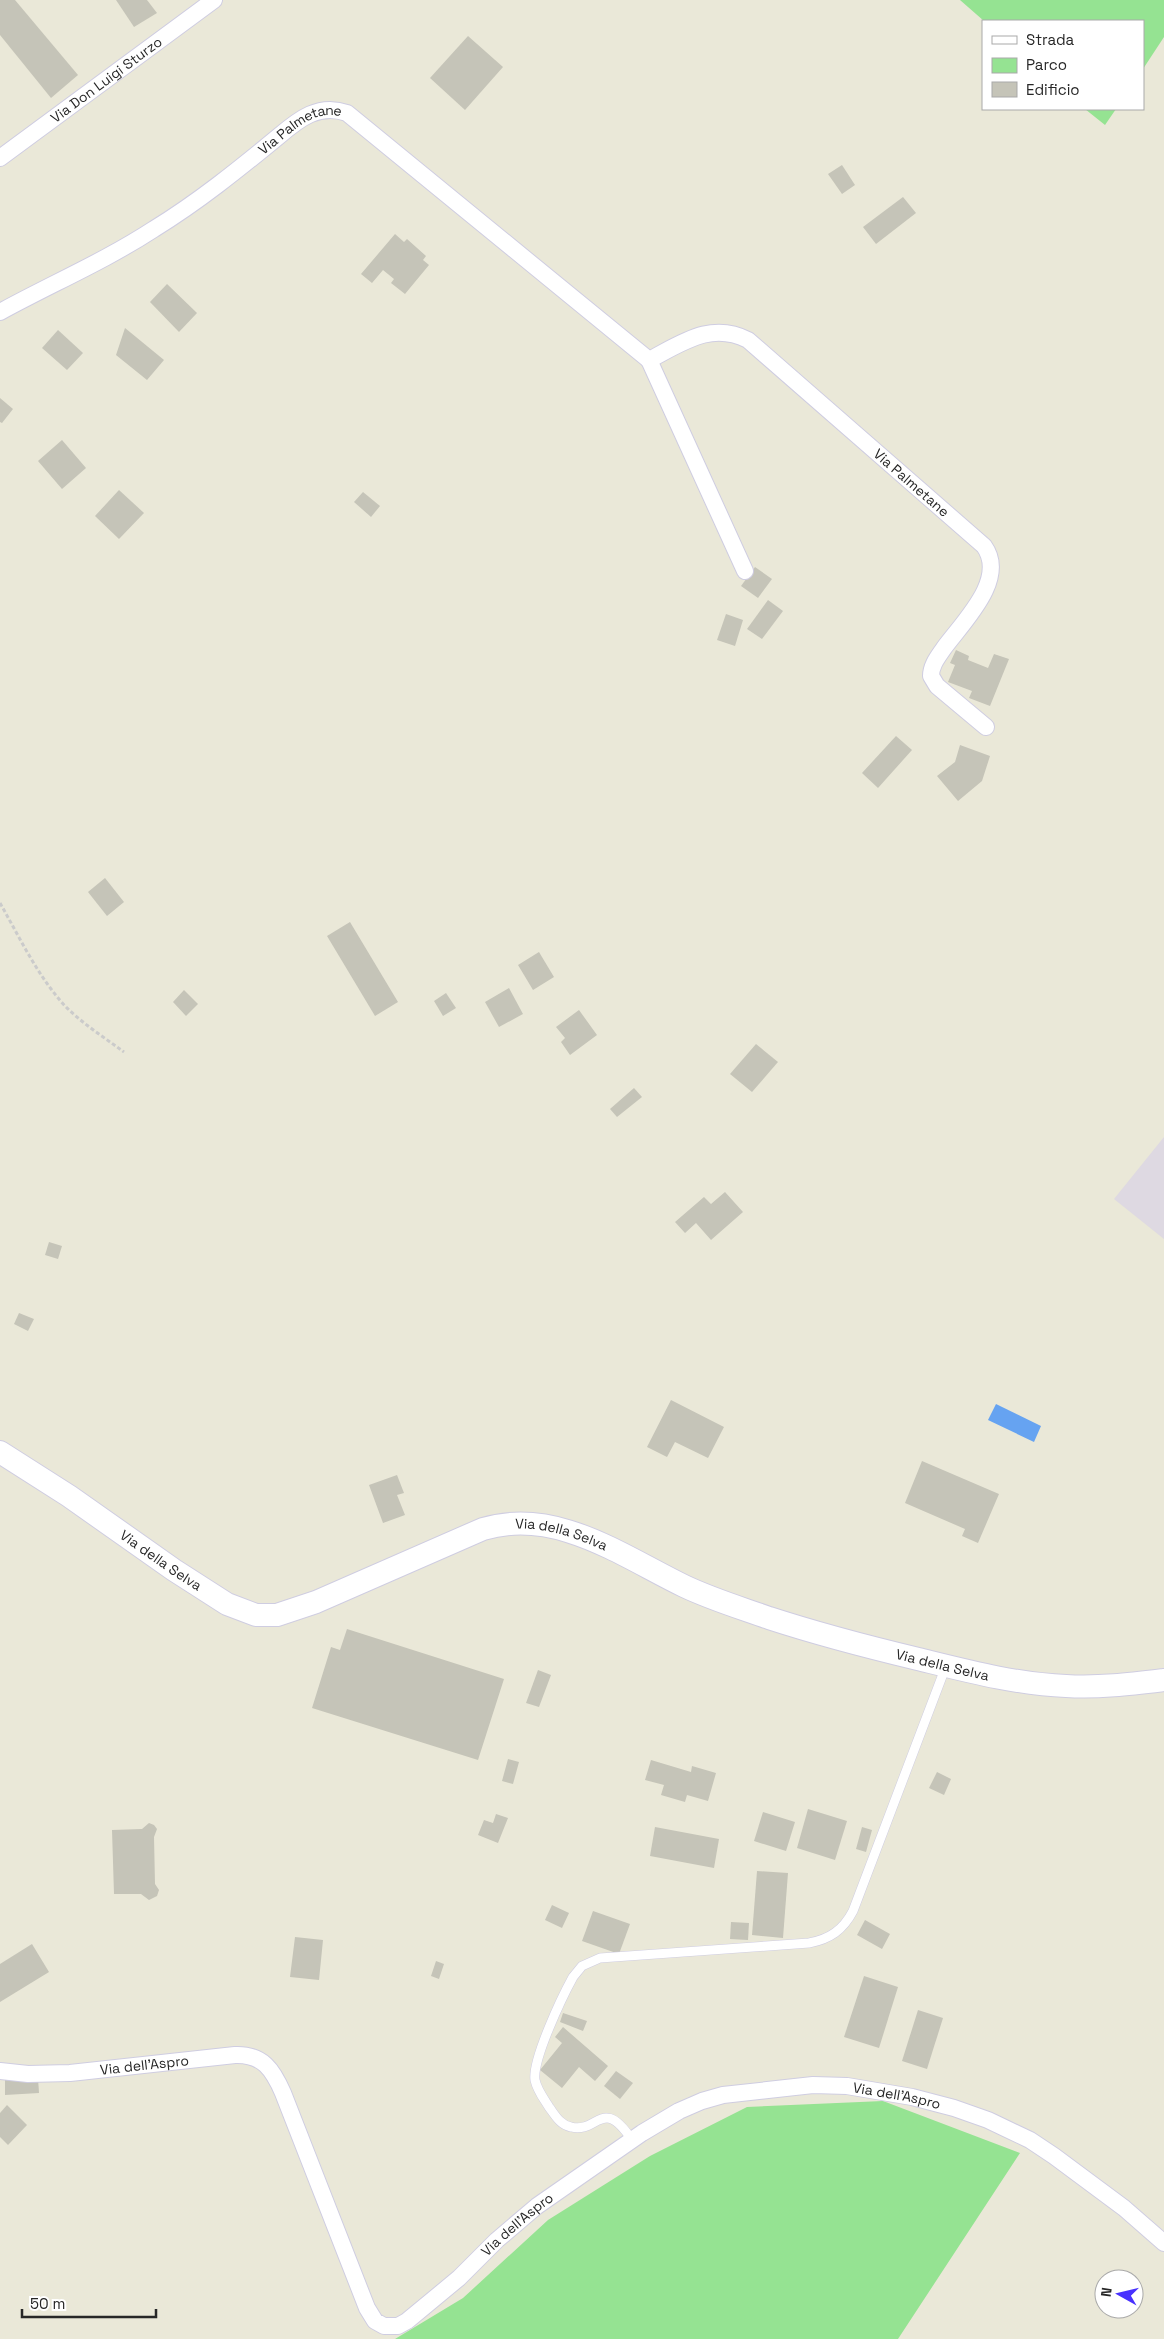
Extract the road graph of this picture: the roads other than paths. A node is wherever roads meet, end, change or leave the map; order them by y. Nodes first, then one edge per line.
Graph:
1 (214, 0) edge
2 (0, 158) edge
3 (0, 312) edge
4 (650, 360) junction
5 (745, 570) dead end
6 (986, 727) dead end
7 (0, 1452) edge
8 (946, 1666) junction
9 (1164, 1680) edge
10 (0, 2072) edge
11 (632, 2140) junction
12 (1164, 2243) edge

1 - 2 street, Via Don Luigi Sturzo
3 - 4 street, Via Palmetane
4 - 5 street, Via Palmetane
4 - 6 street, Via Palmetane
7 - 8 street, Via della Selva
8 - 9 street, Via della Selva
8 - 11 lane
10 - 11 street, Via dell'Aspro
11 - 12 street, Via dell'Aspro

